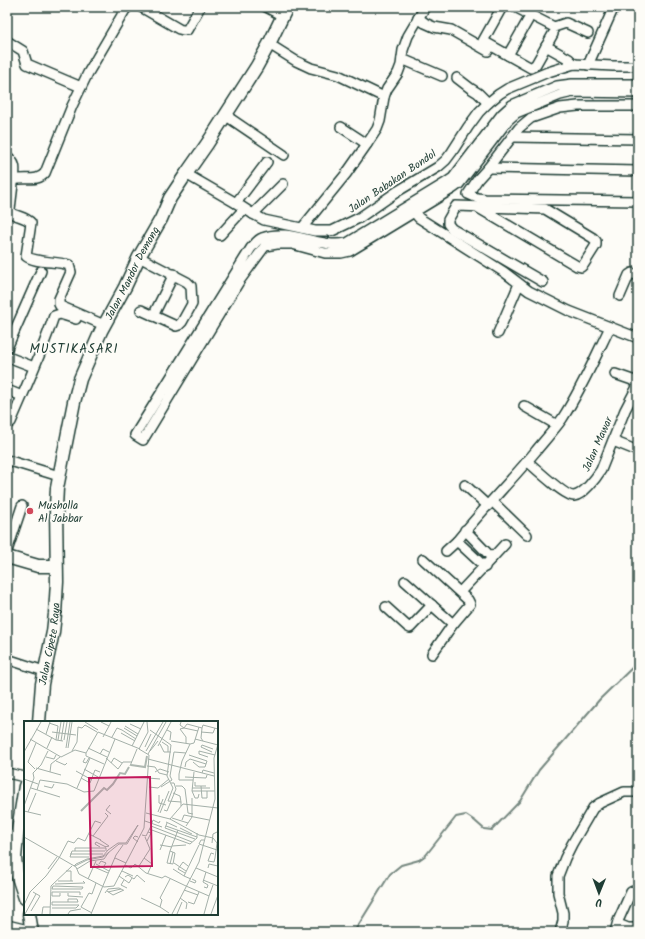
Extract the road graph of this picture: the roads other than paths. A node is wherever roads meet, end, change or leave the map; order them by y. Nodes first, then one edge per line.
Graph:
1 (128, 7) edge
2 (141, 7) edge
3 (200, 7) edge
4 (266, 7) edge
5 (425, 7) edge
6 (502, 7) edge
7 (515, 7) edge
8 (612, 8) edge
9 (285, 11) edge
10 (418, 18) junction
11 (528, 20) dead end
12 (588, 33) dead end
13 (552, 34) dead end
14 (7, 41) edge
15 (269, 44) junction
16 (546, 46) junction
17 (508, 55) junction
18 (402, 59) junction
19 (574, 64) junction
20 (588, 65) junction
21 (638, 66) edge
22 (442, 76) dead end
23 (537, 76) junction
24 (457, 78) dead end
25 (638, 84) edge
26 (81, 87) junction
27 (606, 88) junction
28 (638, 93) edge
29 (384, 97) junction
30 (488, 103) junction
31 (638, 106) edge
32 (225, 115) junction
33 (341, 127) dead end
34 (512, 138) junction
35 (638, 140) edge
36 (367, 144) junction
37 (284, 155) dead end
38 (7, 156) edge
39 (267, 162) dead end
40 (488, 168) junction
41 (638, 170) edge
42 (186, 174) junction
43 (14, 180) junction
44 (283, 184) dead end
45 (398, 191) junction
46 (468, 194) junction
47 (638, 201) edge
48 (236, 203) junction
49 (545, 204) junction
50 (456, 206) junction
51 (477, 207) junction
52 (244, 209) junction
53 (412, 209) junction
54 (253, 214) junction
55 (302, 228) junction
56 (220, 235) dead end
57 (139, 257) junction
58 (41, 271) dead end
59 (174, 274) junction
60 (638, 276) edge
61 (237, 278) junction
62 (543, 282) dead end
63 (519, 284) junction
64 (620, 296) dead end
65 (141, 310) dead end
66 (153, 316) junction
67 (610, 327) junction
68 (103, 328) junction
69 (498, 333) dead end
70 (637, 336) edge
71 (7, 348) edge
72 (7, 356) edge
73 (34, 367) junction
74 (615, 374) dead end
75 (638, 384) edge
76 (7, 390) edge
77 (22, 396) junction
78 (524, 406) dead end
79 (7, 424) edge
80 (557, 425) junction
81 (613, 440) junction
82 (638, 451) edge
83 (7, 460) edge
84 (527, 461) junction
85 (59, 476) junction
86 (465, 485) dead end
87 (490, 503) junction
88 (22, 506) dead end
89 (465, 530) junction
90 (527, 535) dead end
91 (456, 541) junction
92 (505, 544) dead end
93 (7, 551) edge
94 (446, 551) dead end
95 (7, 558) edge
96 (492, 558) junction
97 (423, 559) dead end
98 (56, 566) junction
99 (485, 567) junction
100 (405, 580) dead end
101 (460, 592) junction
102 (432, 605) junction
103 (386, 607) dead end
104 (453, 624) junction
105 (432, 654) dead end
106 (7, 660) edge
107 (44, 671) junction
108 (39, 721) edge
109 (7, 773) edge
110 (24, 777) edge
111 (24, 790) edge
112 (638, 792) edge
113 (12, 836) edge
114 (638, 892) edge
115 (24, 895) edge
116 (29, 915) edge
117 (7, 925) edge
118 (616, 928) edge
119 (638, 928) edge
120 (32, 931) edge
121 (560, 932) edge

1 - 26 street
2 - 3 street
4 - 9 street
5 - 10 street
6 - 17 street
7 - 12 street
8 - 20 street
9 - 15 main road, Jalan Mandor Demong
10 - 18 street
10 - 23 street
11 - 17 street
13 - 16 street
14 - 26 street
15 - 29 street
15 - 32 main road, Jalan Mandor Demong
16 - 17 street
16 - 19 street
18 - 22 street
18 - 29 street
19 - 20 street, Jalan Babakan Bondol
19 - 23 street, Jalan Babakan Bondol
20 - 21 street, Jalan Babakan Bondol
23 - 30 street, Jalan Babakan Bondol
24 - 30 street
25 - 27 street
26 - 43 street
27 - 28 street
27 - 53 street
29 - 36 street
30 - 45 street, Jalan Babakan Bondol
31 - 34 street
32 - 37 street
32 - 42 main road, Jalan Mandor Demong
33 - 36 street
34 - 35 street
34 - 40 street
36 - 55 street
38 - 43 street
39 - 48 street
40 - 41 street
40 - 46 street
42 - 48 street, Jalan Babakan Bondol
42 - 57 main road, Jalan Mandor Demong
43 - 68 street
44 - 54 street
45 - 53 street
45 - 55 street, Jalan Babakan Bondol
46 - 49 street
46 - 50 street
47 - 49 street
48 - 52 street, Jalan Babakan Bondol
49 - 51 street
49 - 51 street
50 - 51 street
50 - 62 street
52 - 54 street, Jalan Babakan Bondol
52 - 56 street
53 - 61 street
53 - 63 street
54 - 55 street, Jalan Babakan Bondol
57 - 59 street
57 - 68 main road, Jalan Mandor Demong
58 - 71 street
59 - 66 street
59 - 66 street
60 - 64 street
61 - 61 street
63 - 67 street
63 - 69 street
65 - 66 street
67 - 70 street
67 - 80 street
68 - 73 street
68 - 85 main road, Jalan Mandor Demong
72 - 73 street
73 - 77 street
74 - 75 street
75 - 81 street, Jalan Mawar
76 - 77 street
77 - 79 street
78 - 80 street
80 - 84 street
81 - 82 street
81 - 84 street, Jalan Mawar
83 - 85 street
84 - 87 street
85 - 98 main road, Jalan Mandor Demong
86 - 87 street
87 - 89 street
87 - 90 street
88 - 93 street
89 - 91 street
89 - 96 street
91 - 94 street
91 - 99 street
92 - 96 street
95 - 98 main road
96 - 99 street
97 - 101 street
98 - 107 main road, Jalan Cipete Raya
99 - 101 street
100 - 102 street
101 - 104 street
102 - 103 street
102 - 104 street
104 - 105 street
106 - 107 street
107 - 108 main road, Jalan Cipete Raya
109 - 110 street
111 - 113 main road
112 - 121 street
113 - 115 main road
114 - 118 street
116 - 120 main road
117 - 120 street
118 - 119 street

